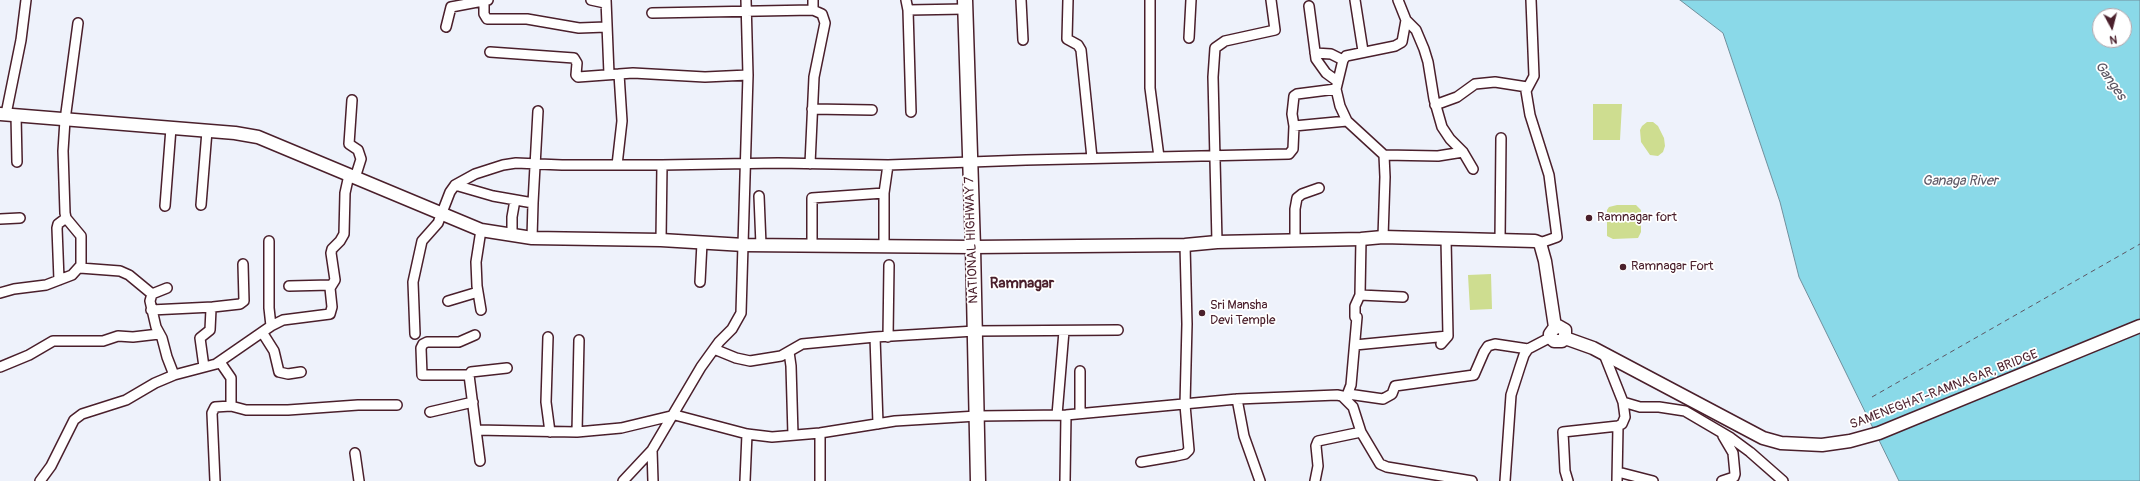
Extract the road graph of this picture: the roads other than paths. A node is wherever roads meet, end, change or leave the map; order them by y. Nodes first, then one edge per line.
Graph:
1 (26, 0) edge
2 (591, 0) edge
3 (746, 0) edge
4 (813, 0) edge
5 (906, 0) edge
6 (1021, 0) edge
7 (1068, 0) edge
8 (1150, 0) edge
9 (1191, 0) edge
10 (1271, 0) edge
11 (1355, 0) edge
12 (1398, 0) edge
13 (1531, 0) edge
14 (486, 1) edge
15 (606, 1) edge
16 (965, 4) edge
17 (1309, 6) dead end
18 (813, 10) junction
19 (908, 10) junction
20 (746, 11) junction
21 (652, 13) dead end
22 (1406, 20) junction
23 (78, 23) dead end
24 (446, 27) dead end
25 (606, 28) junction
26 (1189, 38) dead end
27 (1023, 40) dead end
28 (1364, 51) junction
29 (490, 52) dead end
30 (1315, 54) junction
31 (1343, 60) junction
32 (609, 74) junction
33 (618, 74) junction
34 (748, 75) junction
35 (1336, 85) junction
36 (1527, 86) junction
37 (352, 100) dead end
38 (1435, 104) junction
39 (812, 109) junction
40 (872, 110) dead end
41 (538, 111) dead end
42 (911, 112) dead end
43 (7, 114) edge
44 (65, 120) junction
45 (1347, 121) junction
46 (1294, 126) junction
47 (171, 128) junction
48 (208, 131) junction
49 (1501, 138) dead end
50 (1463, 152) junction
51 (1384, 155) junction
52 (1215, 156) junction
53 (1159, 157) junction
54 (1092, 158) junction
55 (17, 162) dead end
56 (970, 162) junction
57 (745, 163) junction
58 (536, 164) junction
59 (810, 164) junction
60 (617, 165) junction
61 (662, 165) junction
62 (888, 165) junction
63 (1473, 169) dead end
64 (352, 176) junction
65 (455, 185) junction
66 (1320, 188) dead end
67 (884, 193) junction
68 (759, 196) dead end
69 (515, 200) junction
70 (533, 203) junction
71 (201, 205) dead end
72 (166, 206) dead end
73 (442, 215) junction
74 (20, 218) dead end
75 (66, 218) junction
76 (0, 219) edge
77 (481, 230) junction
78 (512, 235) junction
79 (1383, 237) junction
80 (532, 238) junction
81 (1361, 239) junction
82 (1446, 239) junction
83 (661, 240) junction
84 (1295, 240) junction
85 (1500, 240) junction
86 (269, 242) dead end
87 (1217, 242) junction
88 (702, 243) junction
89 (1540, 243) junction
90 (744, 245) junction
91 (1185, 245) junction
92 (760, 246) junction
93 (812, 246) junction
94 (884, 246) junction
95 (973, 247) junction
96 (243, 264) dead end
97 (888, 265) dead end
98 (80, 268) junction
99 (59, 280) junction
100 (700, 282) dead end
101 (332, 284) junction
102 (289, 286) dead end
103 (167, 288) dead end
104 (478, 292) junction
105 (0, 293) edge
106 (152, 294) junction
107 (1360, 295) junction
108 (1403, 297) dead end
109 (448, 301) dead end
110 (213, 307) junction
111 (151, 310) junction
112 (482, 310) dead end
113 (271, 326) junction
114 (2140, 326) edge
115 (1064, 330) junction
116 (1118, 330) dead end
117 (975, 331) junction
118 (262, 332) junction
119 (1553, 332) junction
120 (159, 334) junction
121 (415, 334) dead end
122 (475, 335) dead end
123 (1448, 336) junction
124 (548, 337) dead end
125 (875, 337) junction
126 (888, 337) junction
127 (579, 340) dead end
128 (1441, 344) dead end
129 (1354, 345) junction
130 (714, 349) junction
131 (1528, 349) junction
132 (789, 352) junction
133 (1604, 354) junction
134 (220, 362) junction
135 (0, 367) edge
136 (204, 367) junction
137 (507, 368) dead end
138 (1080, 371) dead end
139 (301, 372) dead end
140 (174, 375) junction
141 (469, 375) junction
142 (1347, 397) junction
143 (1237, 399) junction
144 (473, 402) junction
145 (1623, 402) junction
146 (397, 405) dead end
147 (1185, 405) junction
148 (231, 406) junction
149 (430, 412) dead end
150 (1080, 413) junction
151 (1062, 414) junction
152 (675, 415) junction
153 (977, 416) junction
154 (878, 424) junction
155 (1618, 426) junction
156 (476, 430) junction
157 (1719, 431) junction
158 (550, 432) junction
159 (577, 432) junction
160 (1361, 432) junction
161 (820, 433) junction
162 (747, 434) junction
163 (793, 435) junction
164 (652, 450) junction
165 (355, 453) dead end
166 (480, 461) dead end
167 (1141, 462) dead end
168 (1617, 476) edge
169 (1437, 479) edge
170 (40, 481) edge
171 (215, 481) edge
172 (359, 481) edge
173 (623, 481) edge
174 (653, 481) edge
175 (745, 481) edge
176 (820, 481) edge
177 (978, 481) edge
178 (1065, 481) edge
179 (1260, 481) edge
180 (1315, 481) edge
181 (1472, 481) edge
182 (1505, 481) edge
183 (1568, 481) edge
184 (1653, 481) edge
185 (1722, 481) edge
186 (1783, 481) edge

1 - 43 street
2 - 15 street
3 - 20 street
4 - 18 street
5 - 19 street
6 - 27 street
7 - 54 street
8 - 53 street
9 - 26 street
10 - 52 street
11 - 28 street
12 - 22 street
13 - 36 street
14 - 24 street
14 - 25 street
15 - 25 street
16 - 19 street
16 - 56 main road, NATIONAL HIGHWAY 7
17 - 30 street
18 - 20 street
18 - 39 street
19 - 42 street
20 - 21 street
20 - 34 street
22 - 28 street
22 - 38 street
23 - 44 street
25 - 32 street
28 - 31 street
29 - 32 street
30 - 31 street
30 - 35 street
31 - 35 street
32 - 33 street
33 - 34 street
33 - 60 street
34 - 57 street
35 - 45 street
35 - 46 street
36 - 38 street
36 - 89 street
37 - 64 street
38 - 50 street
39 - 40 street
39 - 59 street
41 - 58 street
43 - 44 main road
43 - 55 street
44 - 47 main road
44 - 75 street
45 - 46 street
45 - 51 street
46 - 52 street
47 - 48 main road
47 - 72 street
48 - 64 main road
48 - 71 street
49 - 85 street
50 - 51 street
50 - 63 street
51 - 79 street
52 - 53 street
52 - 87 street
53 - 54 street
54 - 56 street
56 - 62 street
56 - 95 main road, NATIONAL HIGHWAY 7
57 - 59 street
57 - 61 street
57 - 90 street
58 - 60 street
58 - 65 street
58 - 70 street
59 - 62 street
60 - 61 street
61 - 83 street
62 - 67 street
64 - 73 main road
64 - 101 street
65 - 69 street
65 - 73 street
66 - 84 street
67 - 93 street
67 - 94 street
68 - 92 street
69 - 70 street
69 - 78 street
70 - 80 street
73 - 77 main road
73 - 121 street
74 - 76 street
75 - 98 street
75 - 99 street
77 - 78 main road
77 - 104 street
78 - 80 main road
79 - 81 main road
79 - 82 main road
80 - 83 main road
81 - 84 main road
81 - 107 street
82 - 85 main road
82 - 123 street
83 - 88 main road
84 - 87 main road
85 - 89 main road
86 - 113 street
87 - 91 main road
88 - 90 main road
88 - 100 street
89 - 119 main road
90 - 92 main road
90 - 130 street
91 - 95 main road
91 - 147 street
92 - 93 main road
93 - 94 main road
94 - 95 main road
95 - 117 main road, NATIONAL HIGHWAY 7
96 - 110 street
97 - 126 street
98 - 99 street
98 - 106 street
99 - 105 street
101 - 102 street
101 - 113 street
103 - 106 street
104 - 109 street
104 - 112 street
106 - 111 street
107 - 108 street
107 - 129 street
110 - 111 street
110 - 136 street
111 - 120 street
113 - 118 street
114 - 133 main road, SAMENEGHAT-RAMNAGAR, BRIDGE
115 - 116 street
115 - 117 street
115 - 151 street
117 - 126 street
117 - 153 main road, NATIONAL HIGHWAY 7
118 - 134 street
118 - 139 street
119 - 131 street
119 - 133 main road, SAMENEGHAT-RAMNAGAR, BRIDGE
120 - 135 street
120 - 140 street
122 - 141 street
123 - 128 street
123 - 129 street
124 - 158 street
125 - 126 street
125 - 132 street
125 - 154 street
127 - 159 street
129 - 142 street
130 - 132 street
130 - 152 street
131 - 142 street
131 - 182 street
132 - 163 street
133 - 145 street
134 - 136 street
134 - 148 street
136 - 140 street
137 - 141 street
138 - 150 street
140 - 170 street
141 - 144 street
142 - 143 street
142 - 160 street
143 - 147 street
143 - 179 street
144 - 149 street
144 - 156 street
145 - 155 street
145 - 157 street
146 - 148 street
147 - 150 street
147 - 167 street
148 - 171 street
150 - 151 street
151 - 153 street
151 - 178 street
152 - 159 street
152 - 162 street
152 - 164 street
153 - 154 street
153 - 177 main road, NATIONAL HIGHWAY 7
154 - 161 street
155 - 168 street
155 - 183 street
156 - 158 street
156 - 166 street
157 - 185 street
157 - 186 street
158 - 159 street
160 - 169 street
160 - 180 street
161 - 163 street
161 - 176 street
162 - 163 street
162 - 175 street
164 - 173 street
164 - 174 street
165 - 172 street
168 - 184 street
169 - 181 street

